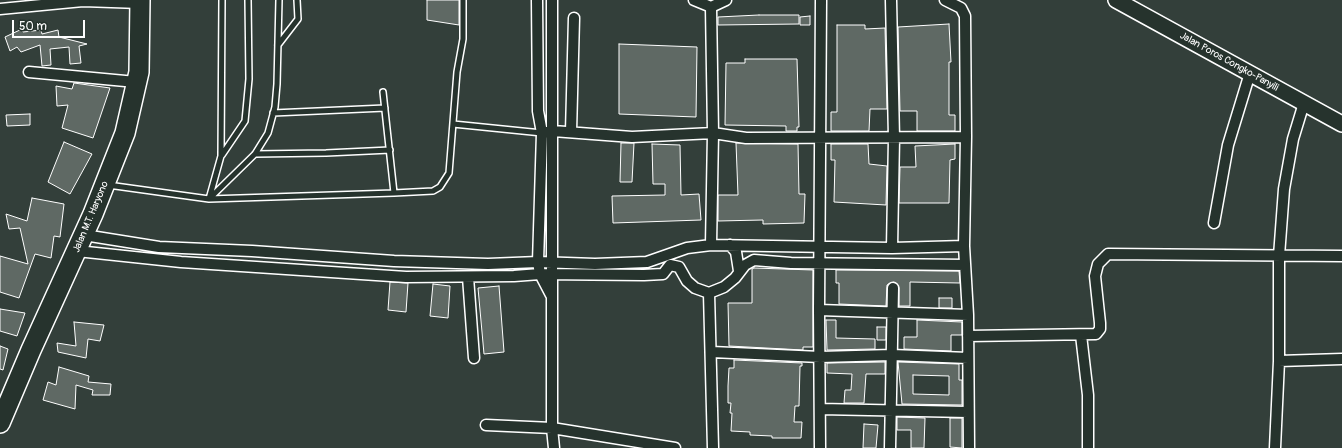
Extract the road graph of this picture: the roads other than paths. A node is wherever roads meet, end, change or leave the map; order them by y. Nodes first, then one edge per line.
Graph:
1 (222, 0) edge
2 (248, 0) edge
3 (279, 0) edge
4 (297, 0) edge
5 (463, 0) edge
6 (537, 0) edge
7 (552, 0) edge
8 (694, 0) edge
9 (726, 0) edge
10 (821, 0) edge
11 (891, 0) edge
12 (945, 0) edge
13 (1116, 0) edge
14 (140, 1) edge
15 (12, 4) edge
16 (711, 7) junction
17 (0, 9) edge
18 (574, 18) dead end
19 (278, 45) junction
20 (29, 72) dead end
21 (1250, 73) junction
22 (136, 82) junction
23 (383, 92) dead end
24 (1304, 103) junction
25 (385, 108) junction
26 (273, 112) junction
27 (453, 124) junction
28 (1342, 124) edge
29 (553, 131) junction
30 (571, 132) junction
31 (542, 133) junction
32 (713, 133) junction
33 (820, 137) junction
34 (966, 137) junction
35 (894, 138) junction
36 (390, 150) junction
37 (255, 154) junction
38 (221, 156) junction
39 (105, 185) junction
40 (394, 193) junction
41 (209, 199) junction
42 (1214, 223) dead end
43 (80, 243) junction
44 (711, 245) junction
45 (730, 245) junction
46 (964, 246) junction
47 (820, 247) junction
48 (687, 248) junction
49 (892, 248) junction
50 (1279, 256) junction
51 (1342, 256) edge
52 (329, 257) junction
53 (538, 262) junction
54 (553, 262) junction
55 (820, 263) junction
56 (965, 265) junction
57 (679, 267) junction
58 (739, 271) junction
59 (328, 272) junction
60 (540, 274) junction
61 (552, 274) junction
62 (468, 276) junction
63 (893, 288) dead end
64 (709, 292) junction
65 (552, 296) junction
66 (819, 310) junction
67 (893, 312) junction
68 (968, 315) junction
69 (1081, 335) junction
70 (968, 336) junction
71 (712, 352) junction
72 (892, 355) junction
73 (820, 357) junction
74 (474, 358) dead end
75 (968, 358) junction
76 (1342, 358) edge
77 (1279, 361) junction
78 (6, 393) edge
79 (820, 409) junction
80 (891, 410) junction
81 (968, 412) junction
82 (0, 423) edge
83 (486, 425) dead end
84 (552, 428) junction
85 (554, 448) edge
86 (675, 448) edge
87 (713, 448) edge
88 (820, 448) edge
89 (890, 448) edge
90 (968, 448) edge
91 (1088, 448) edge
92 (1274, 448) edge

1 - 38 lane
2 - 38 lane
3 - 19 lane
4 - 19 lane
5 - 27 lane
6 - 31 street
7 - 29 street
8 - 16 street
9 - 16 street
10 - 33 street
11 - 35 street
12 - 34 street
13 - 21 main road, Jalan Poros Congko-Panyili
14 - 15 street
14 - 22 highway, Jalan M.T. Haryono
15 - 17 street
16 - 32 street
18 - 30 street
19 - 26 lane
20 - 22 street
21 - 24 main road, Jalan Poros Congko-Panyili
21 - 42 street
22 - 39 highway, Jalan M.T. Haryono
23 - 25 lane
24 - 28 main road, Jalan Poros Congko-Panyili
24 - 50 street
25 - 26 lane
25 - 36 lane
26 - 37 lane
27 - 31 lane
27 - 40 lane
29 - 30 street
29 - 31 street
29 - 54 street
30 - 32 street
31 - 53 street
32 - 33 street
32 - 44 street
33 - 35 street
33 - 47 street
34 - 35 street
34 - 46 street
35 - 49 street
36 - 37 lane
36 - 40 lane
37 - 41 lane
38 - 41 lane
39 - 41 lane
39 - 43 highway, Jalan M.T. Haryono
40 - 41 lane
43 - 52 street
43 - 59 street
43 - 78 highway, Jalan M.T. Haryono
44 - 45 street
44 - 48 street
45 - 47 street
45 - 58 street
46 - 49 street
46 - 56 street
47 - 49 street
47 - 55 street
48 - 54 street
48 - 57 street
50 - 51 street
50 - 69 street
50 - 77 street
52 - 53 street
52 - 59 street
53 - 54 street
53 - 60 street
54 - 61 street
55 - 56 street
55 - 58 street
55 - 66 street
56 - 68 street
57 - 61 street
57 - 64 street
58 - 64 street
59 - 62 street
60 - 61 street
60 - 62 street
60 - 65 street
61 - 65 street
62 - 74 street
63 - 67 street
64 - 71 street
65 - 84 street
66 - 67 street
66 - 73 street
67 - 68 street
67 - 72 street
68 - 70 street
69 - 70 street
69 - 91 street
70 - 75 street
71 - 73 street
71 - 87 street
72 - 73 street
72 - 75 street
72 - 80 street
73 - 79 street
75 - 81 street
76 - 77 street
77 - 92 street
78 - 82 highway, Jalan M.T. Haryono
79 - 80 street
79 - 88 street
80 - 81 street
80 - 89 street
81 - 90 street
83 - 84 street
84 - 85 street
84 - 86 street

